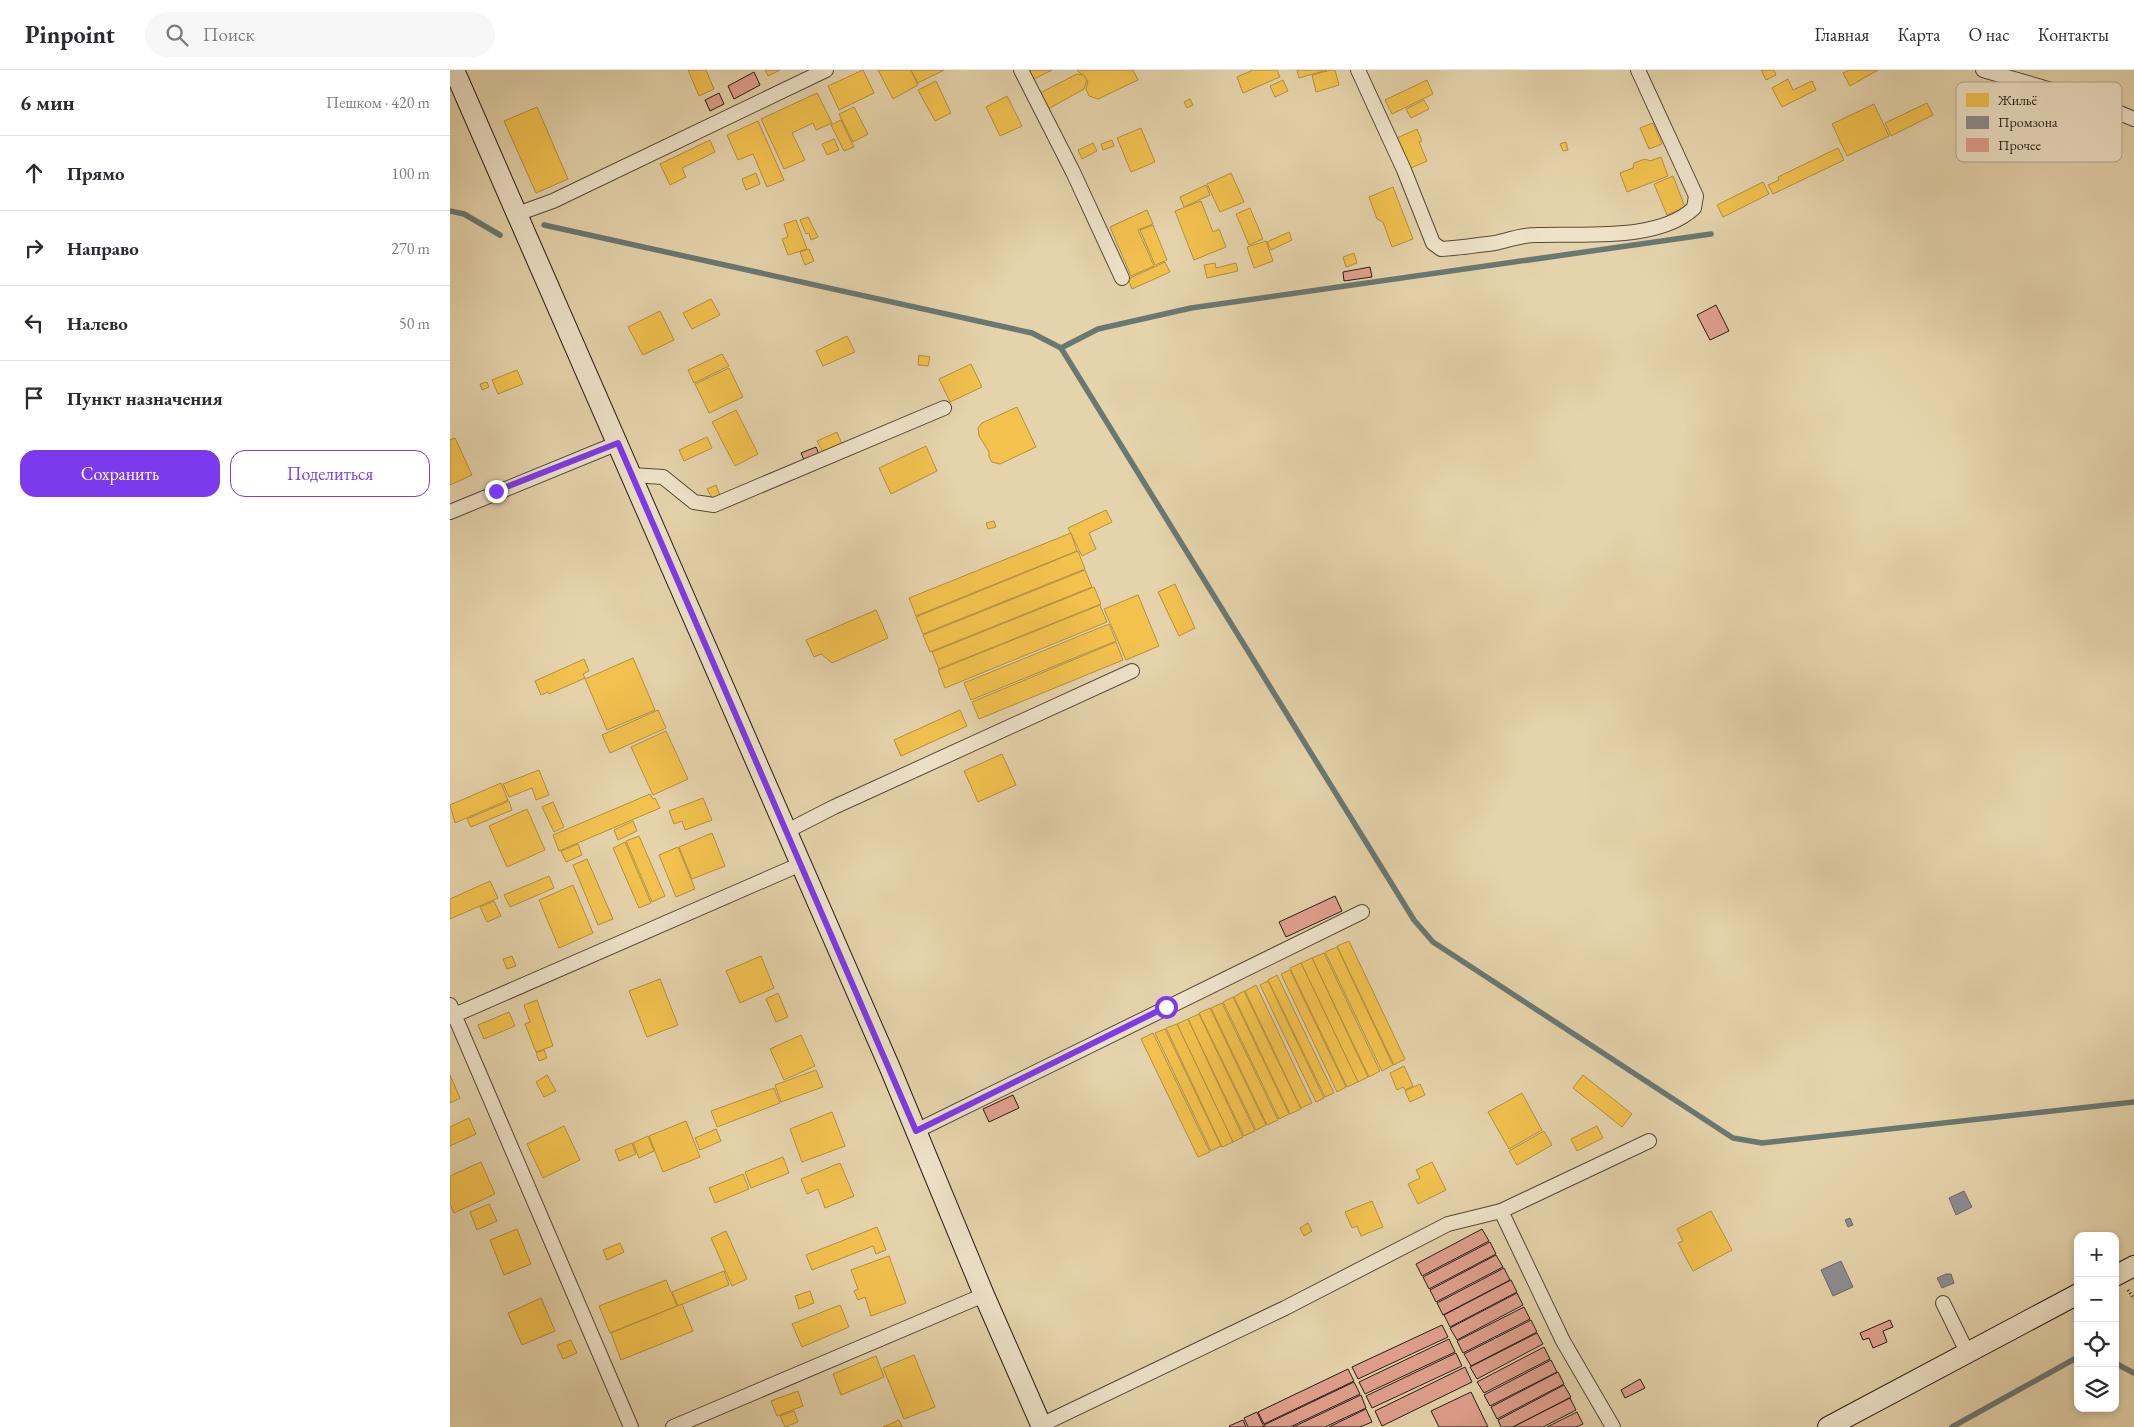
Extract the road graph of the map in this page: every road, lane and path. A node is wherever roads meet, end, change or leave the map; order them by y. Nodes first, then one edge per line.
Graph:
1 (454, 70) edge
2 (826, 70) edge
3 (1021, 70) edge
4 (1358, 70) edge
5 (1638, 70) edge
6 (1983, 70) edge
7 (2024, 82) edge
8 (2122, 113) edge
9 (2134, 118) edge
10 (518, 214) junction
11 (1122, 278) dead end
12 (944, 408) dead end
13 (618, 443) junction
14 (632, 475) junction
15 (450, 512) edge
16 (1132, 671) dead end
17 (787, 832) junction
18 (801, 864) junction
19 (1362, 912) dead end
20 (451, 1013) edge
21 (916, 1131) junction
22 (1649, 1140) dead end
23 (1501, 1211) junction
24 (2134, 1266) edge
25 (2119, 1274) edge
26 (984, 1295) junction
27 (2074, 1296) edge
28 (1943, 1303) dead end
29 (1968, 1354) junction
30 (1041, 1426) edge
31 (631, 1427) edge
32 (673, 1427) edge
33 (1613, 1427) edge
34 (1828, 1427) edge

1 - 10 main road
2 - 10 street
3 - 11 street
4 - 5 street
6 - 7 street
8 - 9 street
10 - 13 main road
12 - 14 street
13 - 14 main road
13 - 15 street
14 - 17 main road
16 - 17 street
17 - 18 main road
18 - 20 street
18 - 21 main road
19 - 21 street
20 - 31 street
21 - 26 main road
22 - 23 street
23 - 30 street
23 - 33 street
24 - 25 main road
26 - 30 main road
26 - 32 street
27 - 29 main road
28 - 29 street
29 - 34 main road

